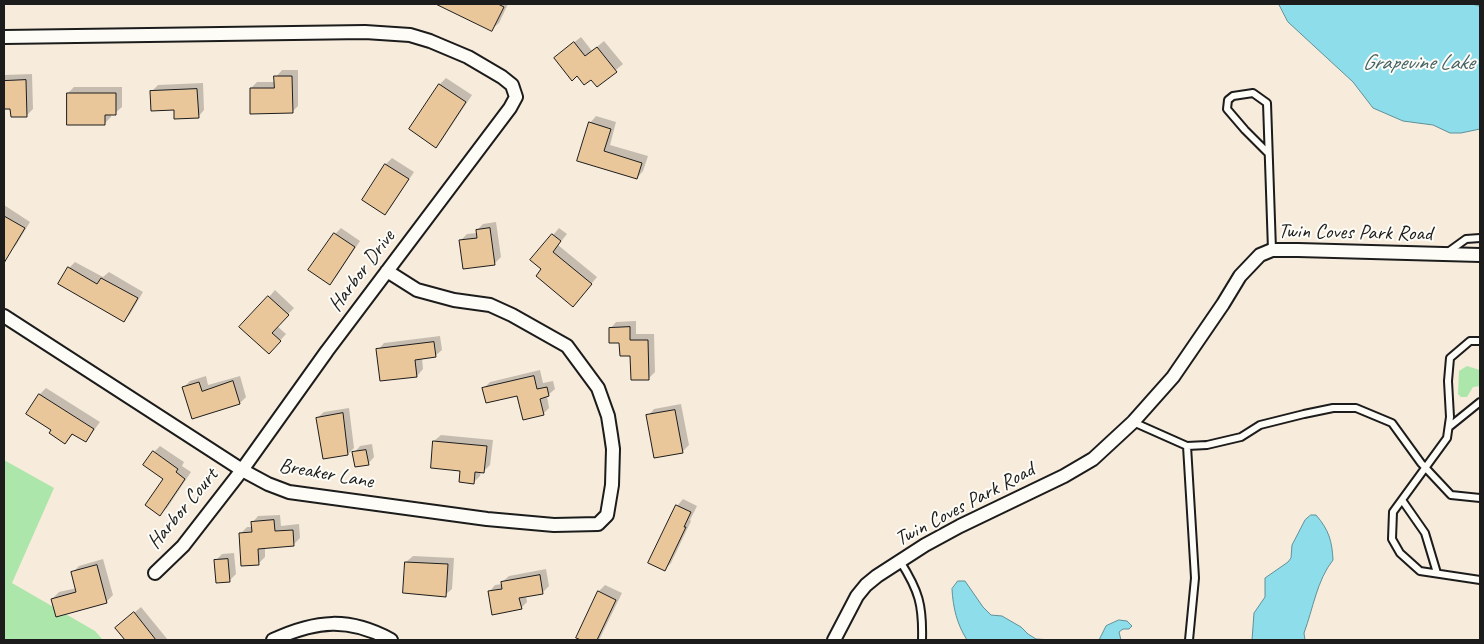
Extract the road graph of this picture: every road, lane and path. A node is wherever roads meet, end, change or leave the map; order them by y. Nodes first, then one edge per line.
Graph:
1 (4, 37) edge
2 (1268, 153) junction
3 (1480, 238) edge
4 (1272, 250) junction
5 (1445, 254) junction
6 (1480, 255) edge
7 (387, 271) junction
8 (4, 316) edge
9 (1480, 341) edge
10 (1480, 402) edge
11 (1133, 422) junction
12 (1449, 427) junction
13 (1186, 446) junction
14 (1424, 465) junction
15 (242, 470) junction
16 (1480, 498) edge
17 (1402, 500) junction
18 (900, 561) junction
19 (155, 573) dead end
20 (1437, 573) junction
21 (1480, 580) edge
22 (273, 640) edge
23 (391, 640) edge
24 (834, 640) edge
25 (922, 640) edge
26 (1189, 640) edge

1 - 7 street, Harbor Drive
2 - 2 lane
2 - 4 lane
3 - 5 lane
4 - 5 street, Twin Coves Park Road
4 - 11 street, Twin Coves Park Road
5 - 6 street, Twin Coves Park Road
7 - 15 street, Harbor Drive
7 - 15 street, Breaker Lane
8 - 15 street, Breaker Lane
9 - 12 lane
10 - 12 lane
11 - 13 lane
11 - 18 street, Twin Coves Park Road
12 - 14 lane
13 - 14 lane
13 - 26 lane
14 - 16 lane
14 - 17 lane
15 - 19 street, Harbor Court
17 - 20 lane
17 - 20 lane
18 - 24 street, Twin Coves Park Road
18 - 25 lane
20 - 21 lane
22 - 23 street

